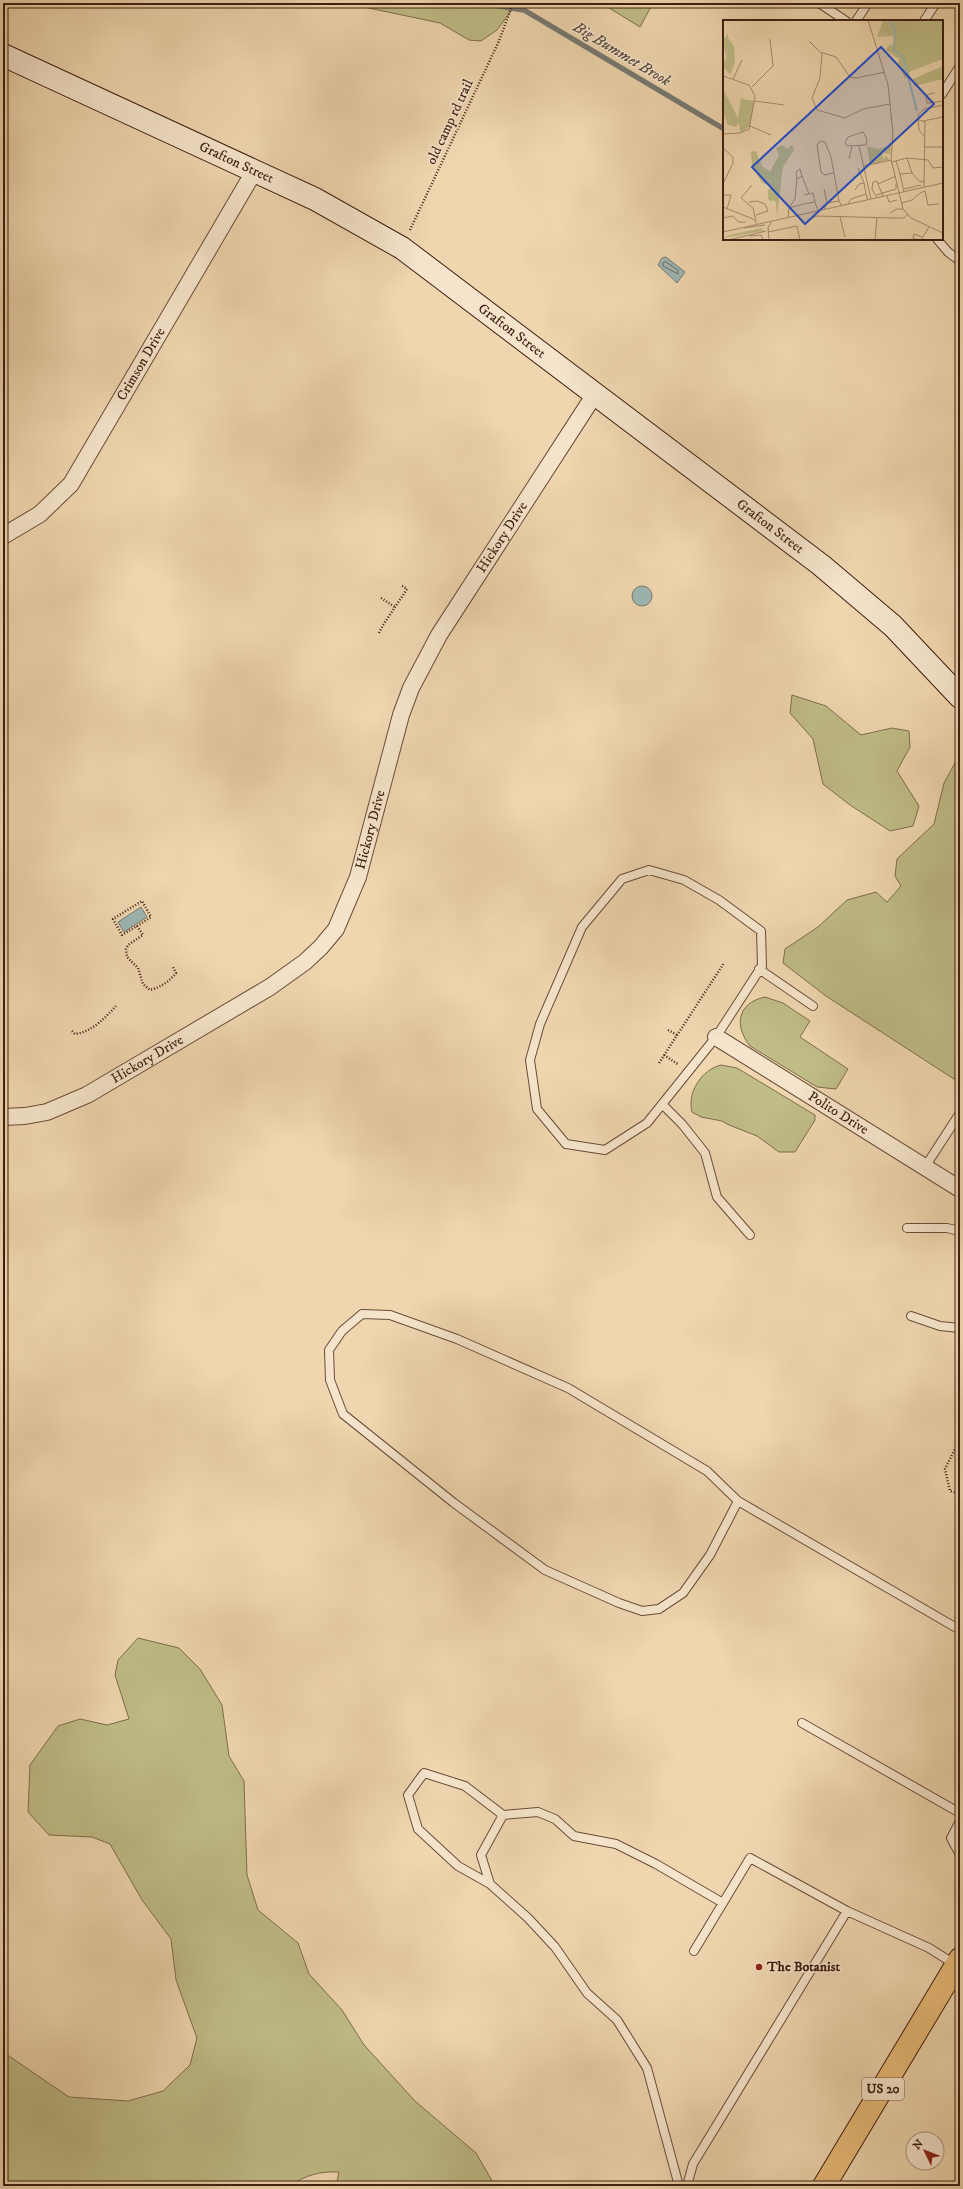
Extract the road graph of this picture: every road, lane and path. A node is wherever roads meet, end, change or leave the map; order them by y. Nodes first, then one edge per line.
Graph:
1 (513, 3) edge
2 (819, 3) edge
3 (868, 3) edge
4 (936, 3) edge
5 (844, 20) edge
6 (857, 20) edge
7 (925, 20) edge
8 (3, 55) edge
9 (960, 66) edge
10 (943, 89) edge
11 (255, 170) junction
12 (938, 240) edge
13 (402, 248) junction
14 (958, 260) edge
15 (595, 394) junction
16 (3, 536) edge
17 (401, 585) dead end
18 (381, 598) dead end
19 (395, 607) junction
20 (379, 634) dead end
21 (960, 697) edge
22 (137, 926) junction
23 (724, 962) dead end
24 (173, 967) dead end
25 (759, 969) junction
26 (116, 1006) dead end
27 (813, 1006) dead end
28 (668, 1030) dead end
29 (72, 1031) dead end
30 (677, 1035) junction
31 (716, 1037) junction
32 (659, 1063) dead end
33 (662, 1104) junction
34 (960, 1113) edge
35 (3, 1118) edge
36 (925, 1167) junction
37 (960, 1189) edge
38 (907, 1228) dead end
39 (960, 1232) edge
40 (750, 1235) dead end
41 (911, 1316) dead end
42 (960, 1328) edge
43 (960, 1439) edge
44 (960, 1494) edge
45 (738, 1500) junction
46 (960, 1630) edge
47 (802, 1723) dead end
48 (960, 1813) edge
49 (503, 1815) junction
50 (960, 1821) edge
51 (960, 1855) edge
52 (490, 1884) junction
53 (723, 1903) junction
54 (847, 1911) junction
55 (694, 1951) dead end
56 (958, 1962) edge
57 (679, 2186) edge
58 (687, 2186) edge
59 (824, 2186) edge

1 - 13 path, old camp rd trail
2 - 5 lane
3 - 6 lane
4 - 7 lane
8 - 11 street, Grafton Street
9 - 10 lane
11 - 13 street, Grafton Street
11 - 16 street, Crimson Drive
12 - 14 lane
13 - 15 street, Grafton Street
15 - 21 street, Grafton Street
15 - 35 street, Hickory Drive
17 - 19 path
18 - 19 path
19 - 20 path
22 - 22 path
22 - 24 path
23 - 30 path
25 - 27 lane
25 - 31 lane
25 - 33 lane
26 - 29 path
28 - 30 path
30 - 32 path
31 - 33 lane
31 - 36 street, Polito Drive
33 - 40 lane
34 - 36 lane
36 - 37 street, Polito Drive
38 - 39 lane
41 - 42 lane
43 - 44 path
45 - 45 lane
45 - 46 lane
47 - 48 lane
49 - 52 lane
49 - 52 lane
49 - 53 lane
50 - 51 lane
52 - 57 lane
53 - 54 lane
53 - 55 lane
54 - 56 lane
54 - 58 lane
56 - 59 main road, US 20

